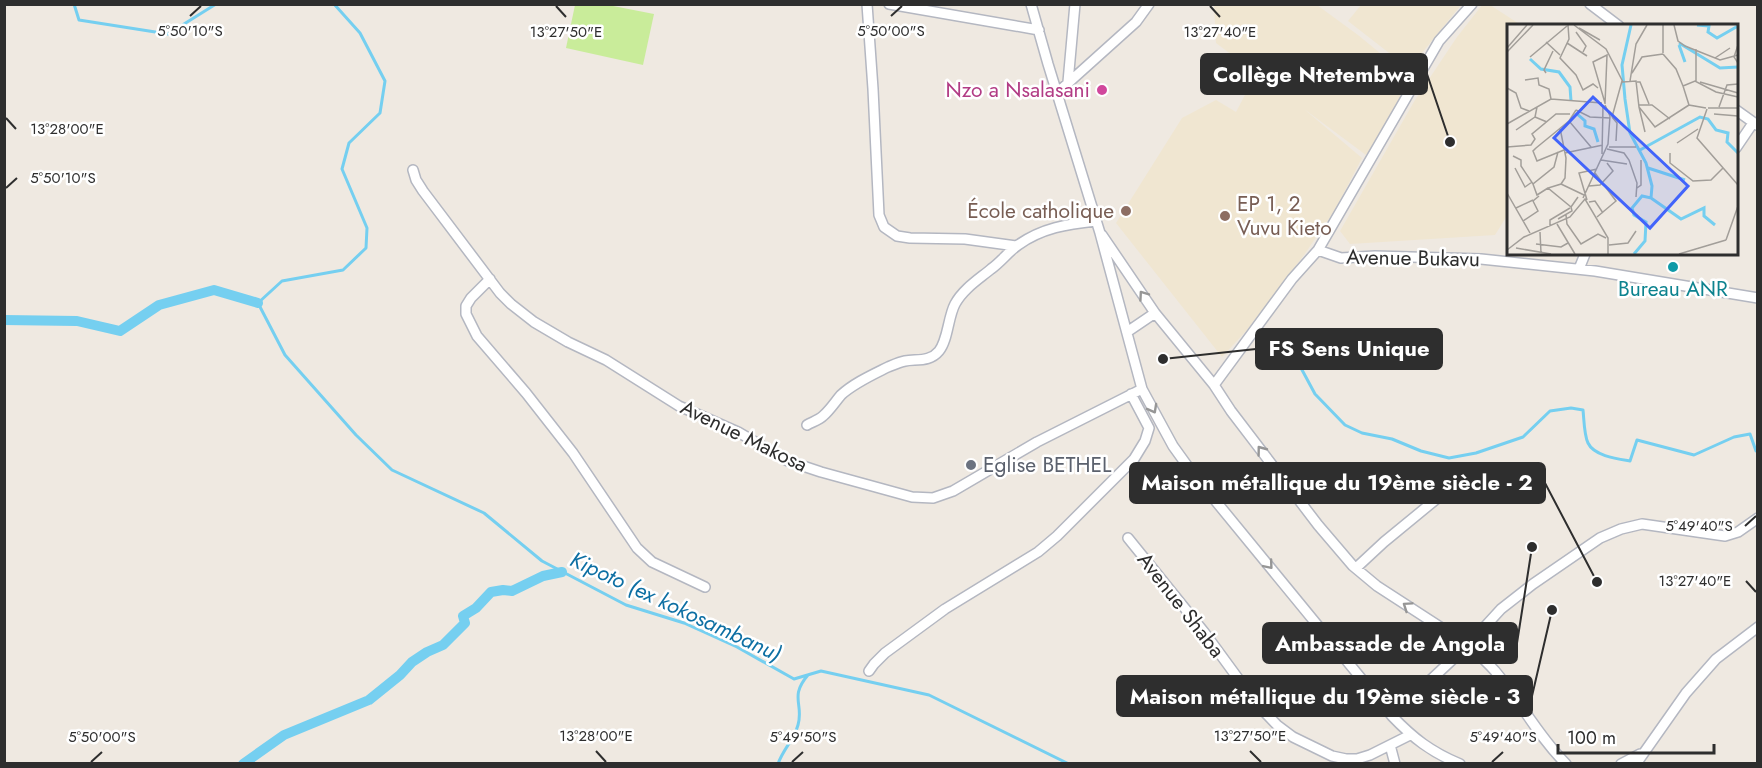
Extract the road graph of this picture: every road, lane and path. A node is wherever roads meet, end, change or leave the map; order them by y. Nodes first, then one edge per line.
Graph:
1 (867, 4) edge
2 (889, 4) edge
3 (1031, 4) edge
4 (1075, 4) edge
5 (1149, 4) edge
6 (1472, 4) edge
7 (1590, 4) edge
8 (1616, 24) edge
9 (1039, 30) junction
10 (1068, 82) junction
11 (1056, 93) junction
12 (1738, 111) edge
13 (1755, 124) edge
14 (1738, 147) edge
15 (413, 170) dead end
16 (1096, 220) junction
17 (1100, 233) junction
18 (1016, 246) junction
19 (1318, 250) junction
20 (1585, 255) edge
21 (1579, 269) junction
22 (490, 279) junction
23 (1758, 298) edge
24 (1155, 313) junction
25 (1127, 332) junction
26 (1214, 385) junction
27 (1142, 389) junction
28 (1131, 394) junction
29 (807, 425) dead end
30 (1514, 472) dead end
31 (1758, 518) edge
32 (1128, 538) dead end
33 (1356, 568) junction
34 (705, 587) dead end
35 (1758, 627) edge
36 (1468, 645) junction
37 (869, 671) dead end
38 (1392, 716) junction
39 (1410, 735) junction
40 (1390, 745) junction
41 (1642, 753) junction
42 (1395, 764) edge
43 (1460, 764) edge
44 (1566, 764) edge
45 (1621, 764) edge
46 (1636, 764) edge

1 - 18 street
2 - 9 street
3 - 9 street
4 - 10 street
5 - 10 street
6 - 19 street
7 - 8 street
9 - 11 street
10 - 11 street
11 - 16 street
12 - 13 street
13 - 14 street
15 - 22 street, Avenue Makosa
16 - 17 street
16 - 18 street
24 -> 17 street
17 - 25 street
18 - 29 street
19 - 21 street, Avenue Bukavu
19 - 26 street
20 - 21 street
21 - 23 street, Avenue Bukavu
22 - 28 street, Avenue Makosa
22 - 34 street
24 - 25 street
24 - 26 street
25 - 27 street
33 -> 26 street
27 - 28 street, Avenue Makosa
27 -> 38 street
28 - 37 street
30 - 33 street
31 - 36 street
32 - 40 street, Avenue Shaba
36 -> 33 street
35 - 41 street
36 - 38 street
36 - 44 street
38 - 39 street
39 - 40 street, Avenue Shaba
39 - 43 street
40 - 42 street
41 - 45 street
41 - 46 street

